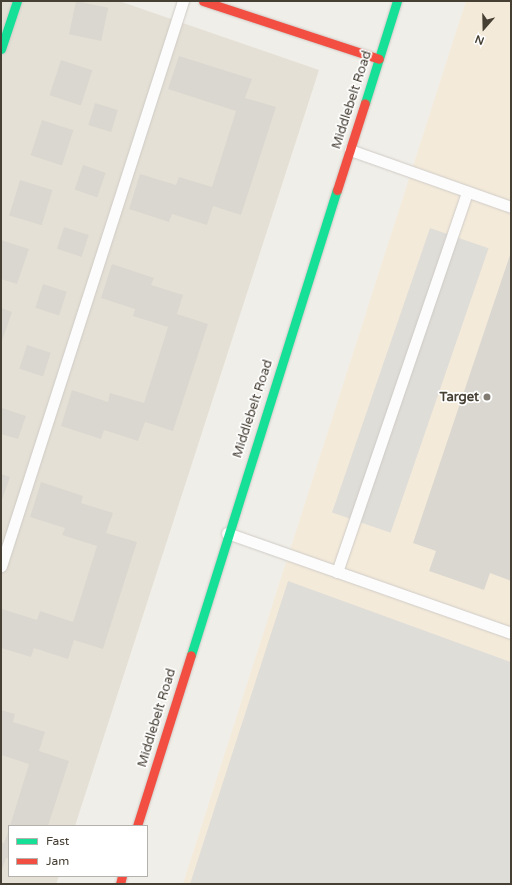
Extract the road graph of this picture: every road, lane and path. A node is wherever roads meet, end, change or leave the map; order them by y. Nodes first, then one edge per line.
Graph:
1 (16, 1) edge
2 (183, 1) edge
3 (203, 1) edge
4 (398, 1) edge
5 (1, 49) edge
6 (379, 59) junction
7 (350, 150) junction
8 (467, 192) junction
9 (511, 207) edge
10 (227, 533) junction
11 (1, 566) edge
12 (337, 572) junction
13 (511, 633) edge
14 (137, 825) edge

1 - 5 main road
2 - 11 lane
3 - 6 main road
4 - 6 main road, Middlebelt Road
6 - 7 main road, Middlebelt Road
7 - 8 lane
7 - 10 main road, Middlebelt Road
8 - 9 lane
8 - 12 lane
10 - 12 lane
10 - 14 main road, Middlebelt Road
12 - 13 lane

